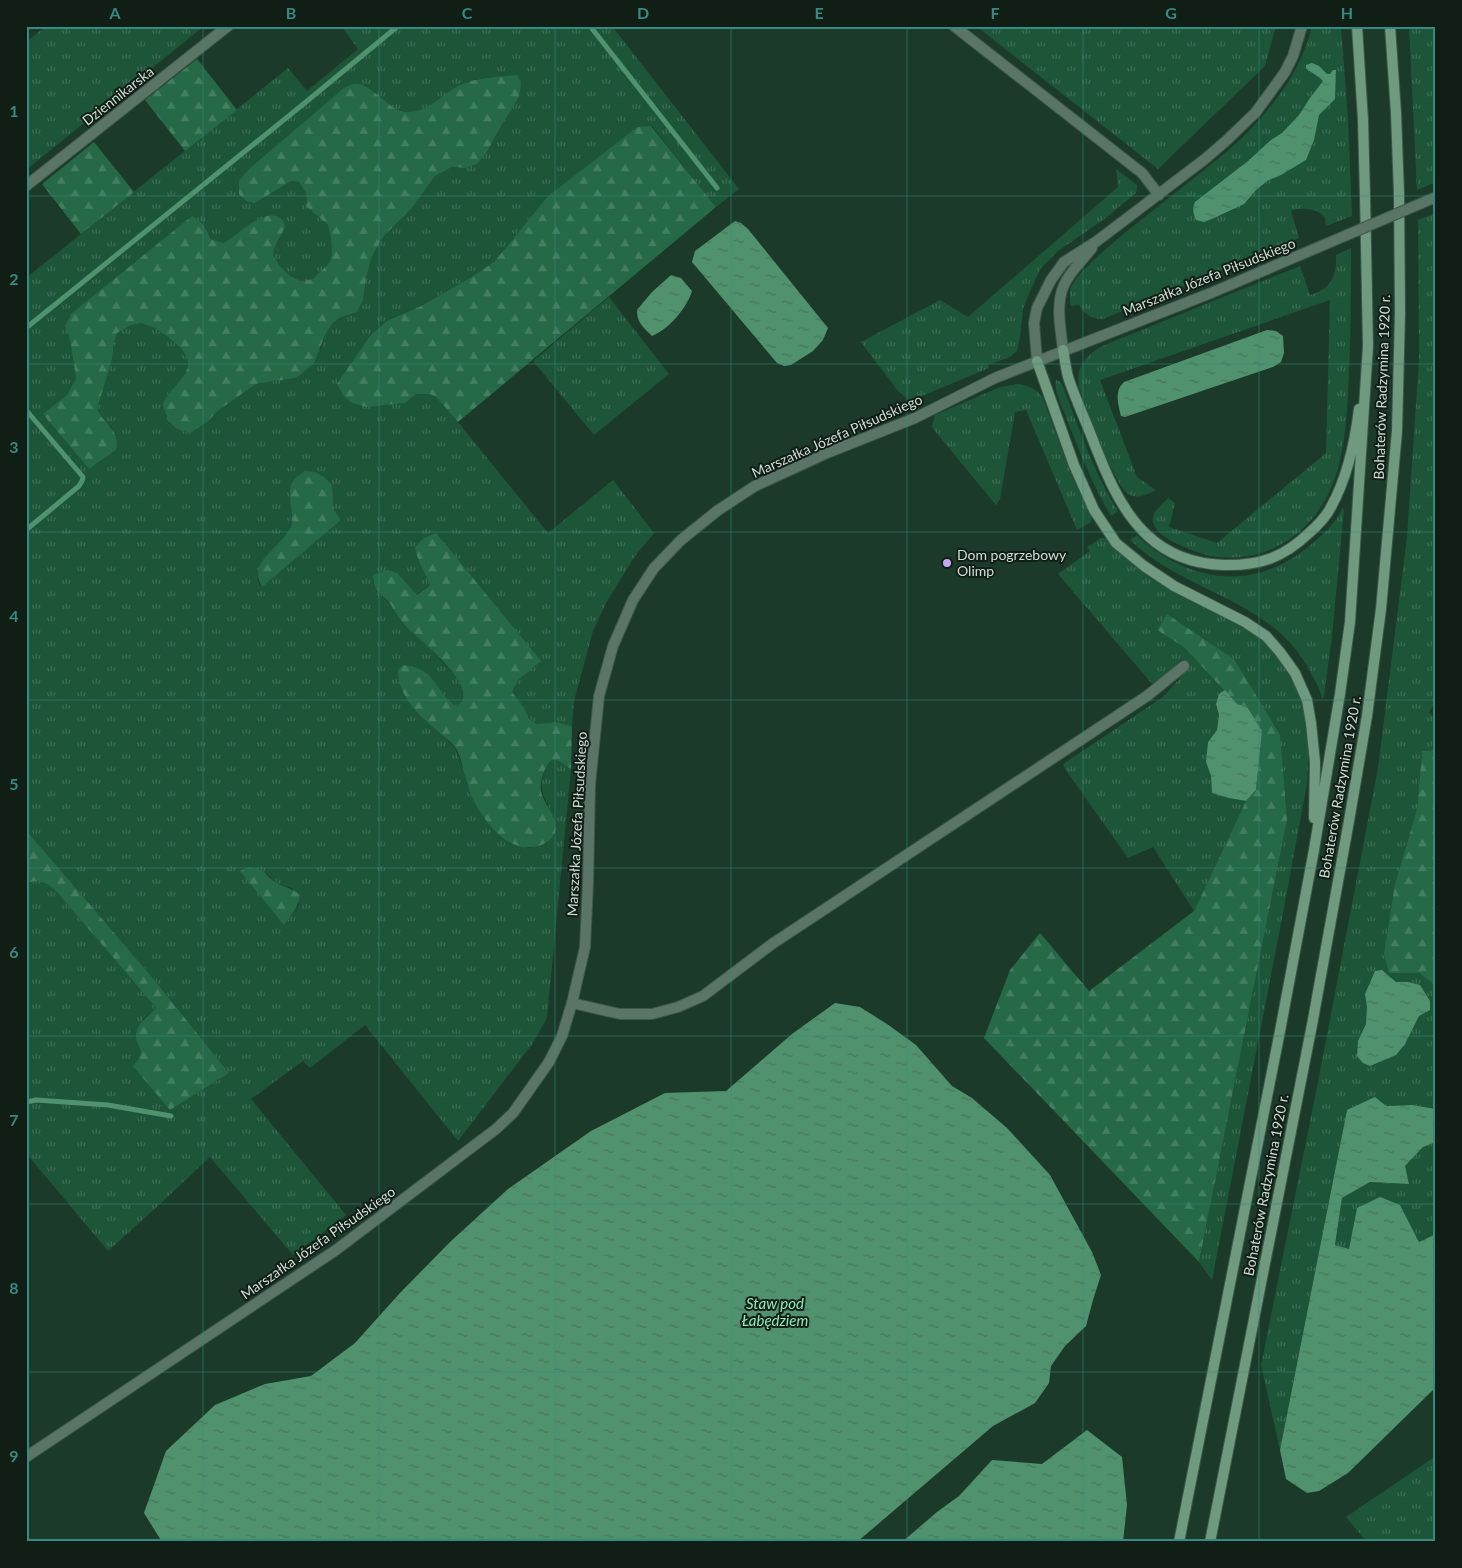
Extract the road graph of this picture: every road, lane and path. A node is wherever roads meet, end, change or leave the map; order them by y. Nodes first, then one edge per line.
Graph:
1 (228, 26) edge
2 (954, 26) edge
3 (1302, 26) edge
4 (1357, 26) edge
5 (1390, 26) edge
6 (26, 186) edge
7 (1159, 195) junction
8 (1436, 197) edge
9 (1098, 241) junction
10 (1368, 346) junction
11 (1063, 350) junction
12 (1037, 361) junction
13 (1184, 666) dead end
14 (1314, 850) junction
15 (572, 1003) junction
16 (26, 1457) edge
17 (1179, 1542) edge
18 (1210, 1542) edge

1 - 6 street, Dziennikarska
2 - 7 street
3 - 7 street
4 - 10 main road, Bohaterów Radzymina 1920 r.
5 - 18 main road, Bohaterów Radzymina 1920 r.
7 - 9 street
8 - 11 street, Marszałka Józefa Piłsudskiego, bridge
9 - 11 street
9 - 12 street
10 - 11 main road
10 - 14 main road, Bohaterów Radzymina 1920 r.
11 - 12 street, Marszałka Józefa Piłsudskiego
12 - 14 main road
12 - 15 street, Marszałka Józefa Piłsudskiego
13 - 15 street
14 - 17 main road, Bohaterów Radzymina 1920 r.
15 - 16 street, Marszałka Józefa Piłsudskiego

